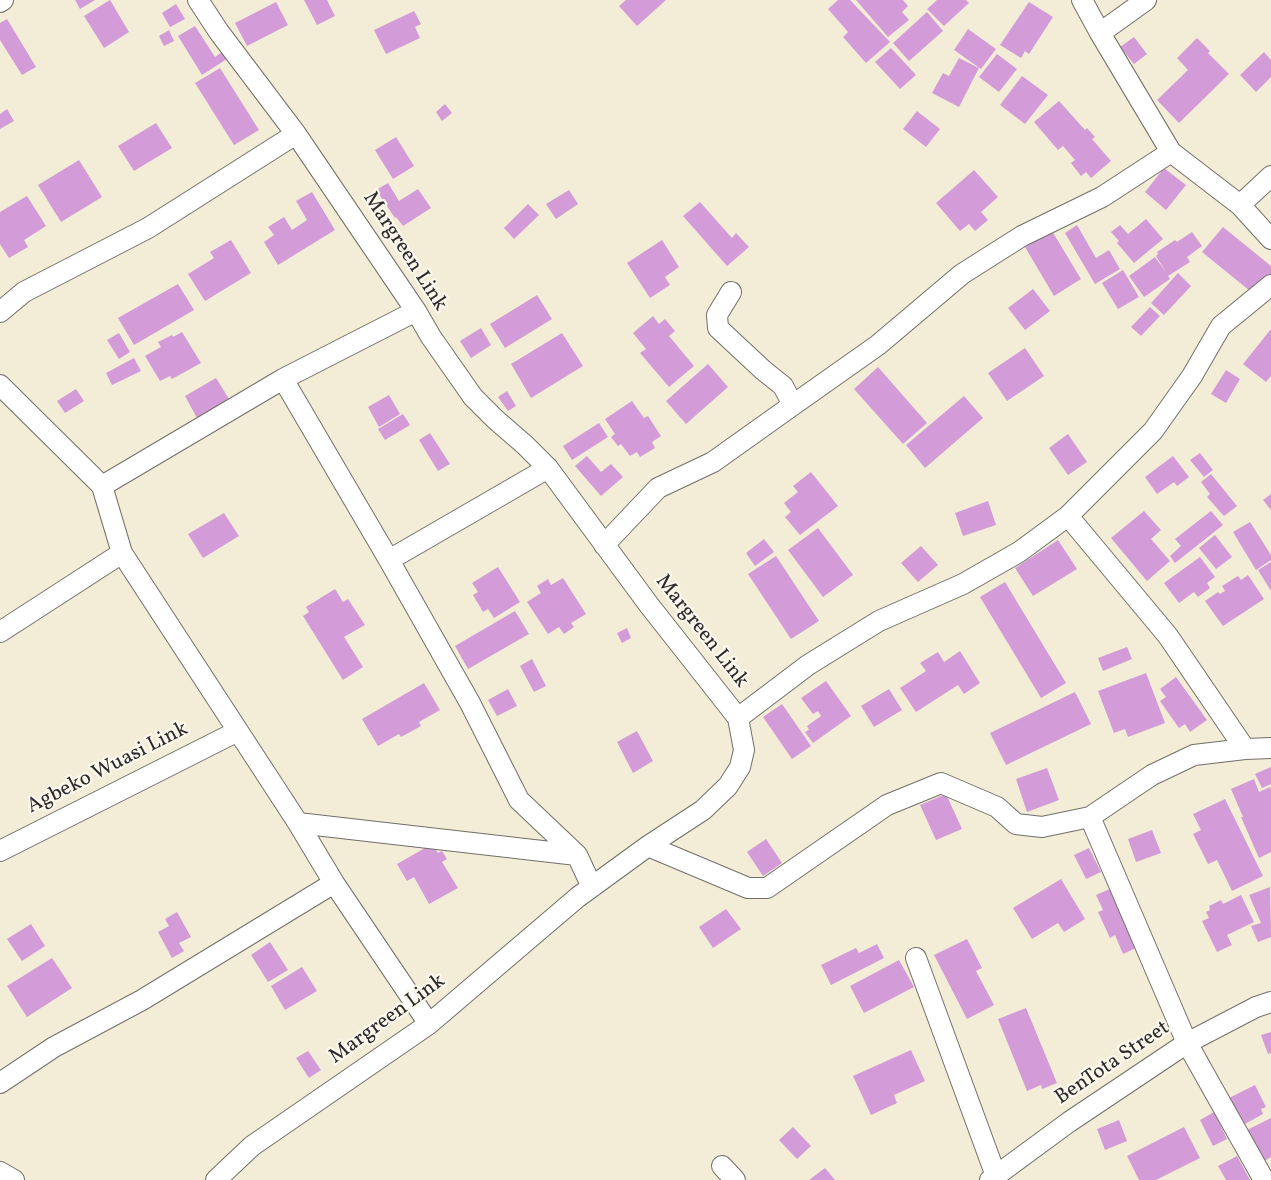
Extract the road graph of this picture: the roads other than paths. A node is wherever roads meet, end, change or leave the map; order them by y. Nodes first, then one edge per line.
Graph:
1 (198, 0) edge
2 (1082, 0) edge
3 (1146, 0) edge
4 (1100, 33) junction
5 (296, 134) junction
6 (1171, 152) junction
7 (1271, 176) edge
8 (1240, 205) junction
9 (1271, 238) edge
10 (1271, 285) edge
11 (731, 292) dead end
12 (416, 311) junction
13 (0, 312) edge
14 (283, 379) junction
15 (0, 385) edge
16 (793, 405) junction
17 (548, 468) junction
18 (102, 486) junction
19 (1068, 516) junction
20 (604, 545) junction
21 (122, 552) junction
22 (390, 560) junction
23 (0, 632) edge
24 (738, 718) junction
25 (238, 730) junction
26 (1271, 748) edge
27 (1245, 749) junction
28 (1090, 817) junction
29 (298, 823) junction
30 (648, 846) junction
31 (0, 851) edge
32 (577, 855) junction
33 (334, 883) junction
34 (592, 887) junction
35 (916, 958) dead end
36 (1271, 1002) edge
37 (429, 1024) junction
38 (1187, 1043) junction
39 (0, 1083) edge
40 (0, 1172) edge
41 (993, 1178) edge
42 (14, 1180) edge
43 (216, 1180) edge
44 (1264, 1180) edge

1 - 5 street, Margreen Link
2 - 4 street
3 - 4 street
4 - 6 street
5 - 12 street, Margreen Link
5 - 13 street
6 - 8 street
6 - 16 street
7 - 8 street
8 - 9 street
10 - 19 street
11 - 16 street
12 - 14 street
12 - 17 street, Margreen Link
14 - 18 street
14 - 22 street
15 - 18 street
16 - 20 street
17 - 20 street, Margreen Link
17 - 22 street
18 - 21 street
19 - 24 street
19 - 27 street
20 - 24 street, Margreen Link
21 - 23 street
21 - 25 street
22 - 32 street
24 - 30 street, Margreen Link
25 - 29 street
25 - 31 street, Agbeko Wuasi Link
26 - 27 street
27 - 28 street
28 - 30 street
28 - 38 street
29 - 32 street
29 - 33 street
30 - 34 street, Margreen Link
32 - 34 street
33 - 37 street
33 - 39 street
34 - 37 street, Margreen Link
35 - 41 street
36 - 38 street, BenTota Street
37 - 43 street, Margreen Link
38 - 41 street, BenTota Street
38 - 44 street
40 - 42 street

